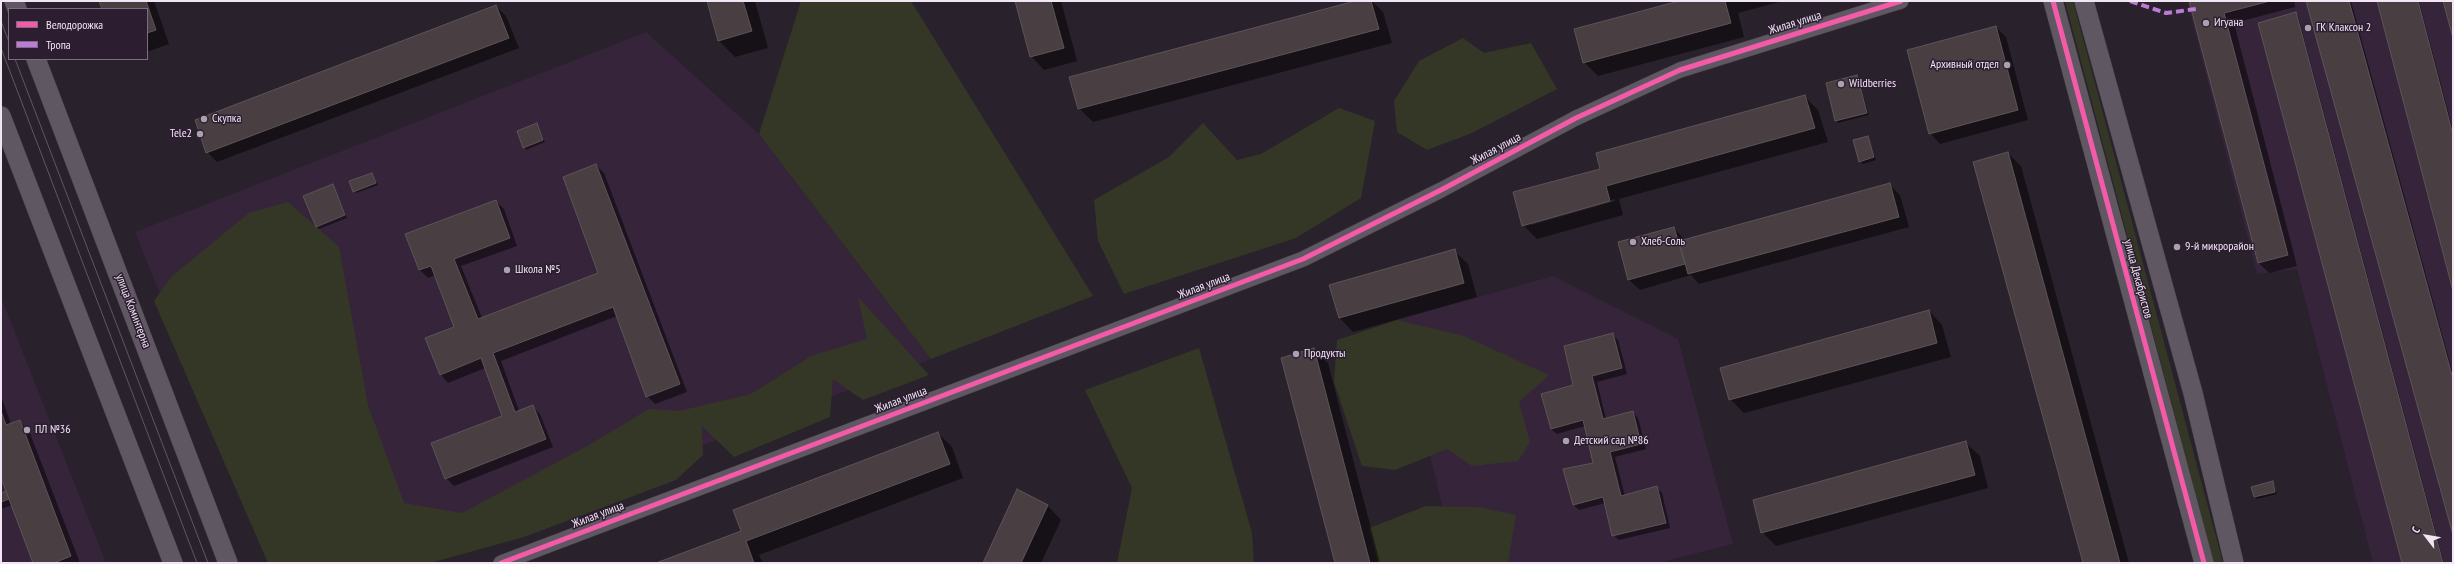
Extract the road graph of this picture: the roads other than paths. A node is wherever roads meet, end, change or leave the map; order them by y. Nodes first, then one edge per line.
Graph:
1 (1901, 1) edge
2 (2053, 1) edge
3 (2084, 1) edge
4 (36, 60) edge
5 (1, 116) edge
6 (173, 563) edge
7 (228, 563) edge
8 (501, 563) edge
9 (2204, 563) edge
10 (2234, 563) edge

1 - 8 street, Жилая улица
2 - 9 street, улица Декабристов
3 - 10 street, улица Декабристов
4 - 7 street, улица Коминтерна
5 - 6 street

